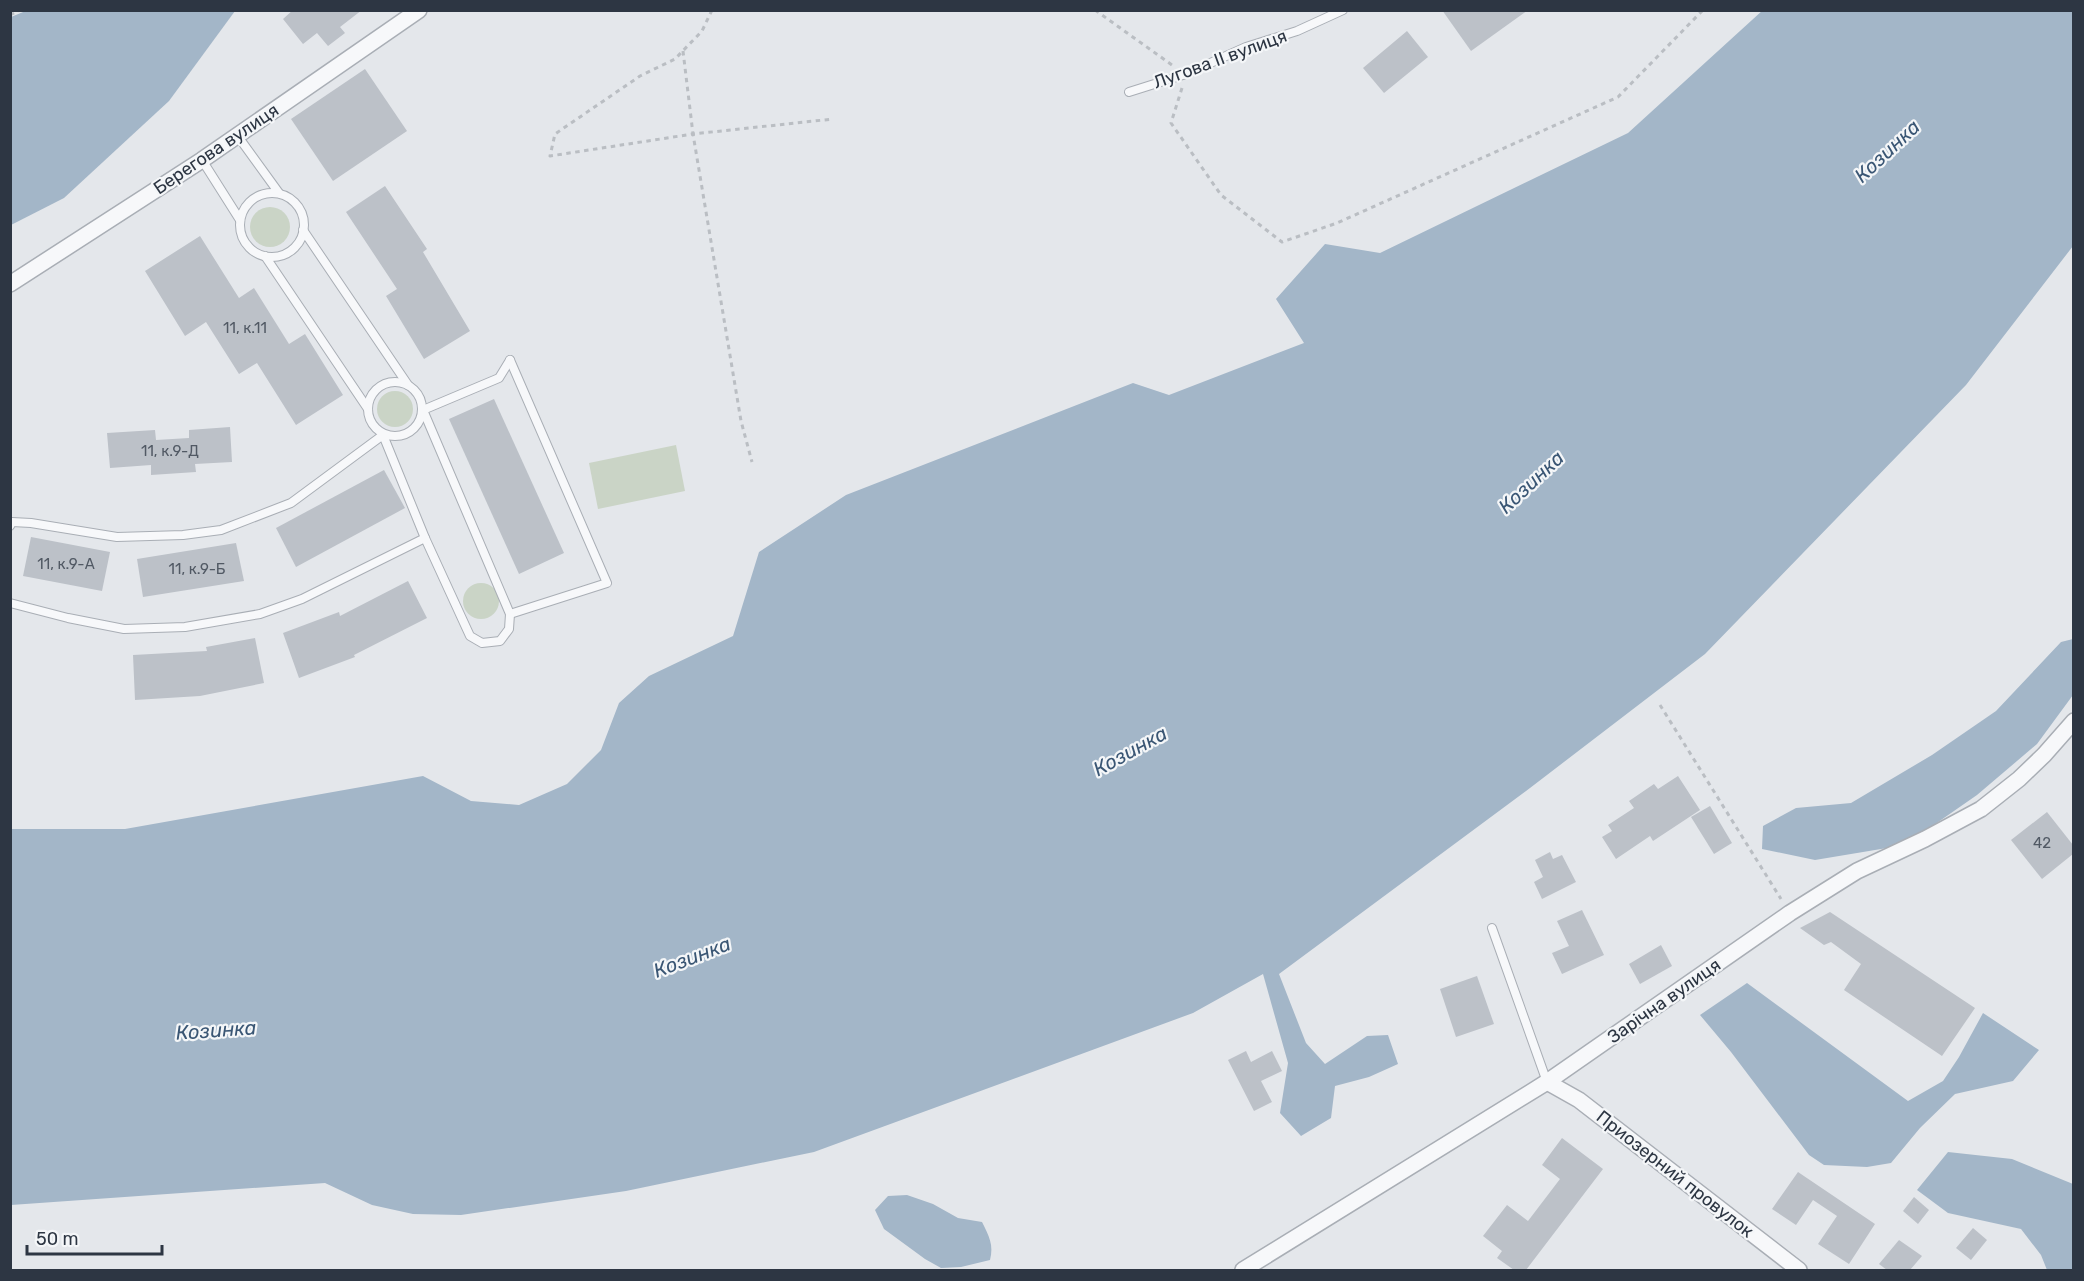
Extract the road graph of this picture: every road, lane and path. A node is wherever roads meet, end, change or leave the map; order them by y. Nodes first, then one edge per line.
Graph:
1 (20, 10) edge
2 (419, 10) edge
3 (712, 10) edge
4 (1095, 10) edge
5 (1343, 10) edge
6 (1703, 10) edge
7 (10, 15) edge
8 (682, 51) junction
9 (1186, 74) junction
10 (1129, 92) dead end
11 (833, 119) dead end
12 (693, 134) junction
13 (237, 135) junction
14 (202, 160) junction
15 (279, 194) junction
16 (240, 220) junction
17 (303, 230) junction
18 (265, 256) junction
19 (10, 284) edge
20 (408, 385) junction
21 (368, 409) junction
22 (423, 410) junction
23 (383, 435) junction
24 (752, 462) dead end
25 (10, 526) edge
26 (425, 538) junction
27 (10, 603) edge
28 (510, 614) junction
29 (1660, 705) dead end
30 (2073, 721) edge
31 (1790, 913) junction
32 (1492, 928) dead end
33 (1547, 1082) junction
34 (1243, 1270) edge
35 (1799, 1270) edge

1 - 7 path
2 - 13 street, Берегова вулиця
3 - 8 path
4 - 9 path
5 - 9 lane, Лугова II вулиця
6 - 9 path
8 - 12 path
8 - 12 path
9 - 10 lane, Лугова II вулиця
11 - 12 path
12 - 24 path
13 - 14 street, Берегова вулиця
13 - 15 lane
14 - 16 lane
14 - 19 street, Берегова вулиця
15 - 16 lane
15 - 17 lane
16 - 18 lane
17 - 18 lane
17 - 20 lane
18 - 21 lane
20 - 21 lane
20 - 22 lane
21 - 23 lane
22 - 23 lane
22 - 28 lane
22 - 28 lane
23 - 25 lane
23 - 26 lane
26 - 27 lane
26 - 28 lane
29 - 31 path
30 - 31 street, Зарічна вулиця
31 - 33 street, Зарічна вулиця
32 - 33 lane
33 - 34 street, Зарічна вулиця
33 - 35 street, Приозерний провулок

